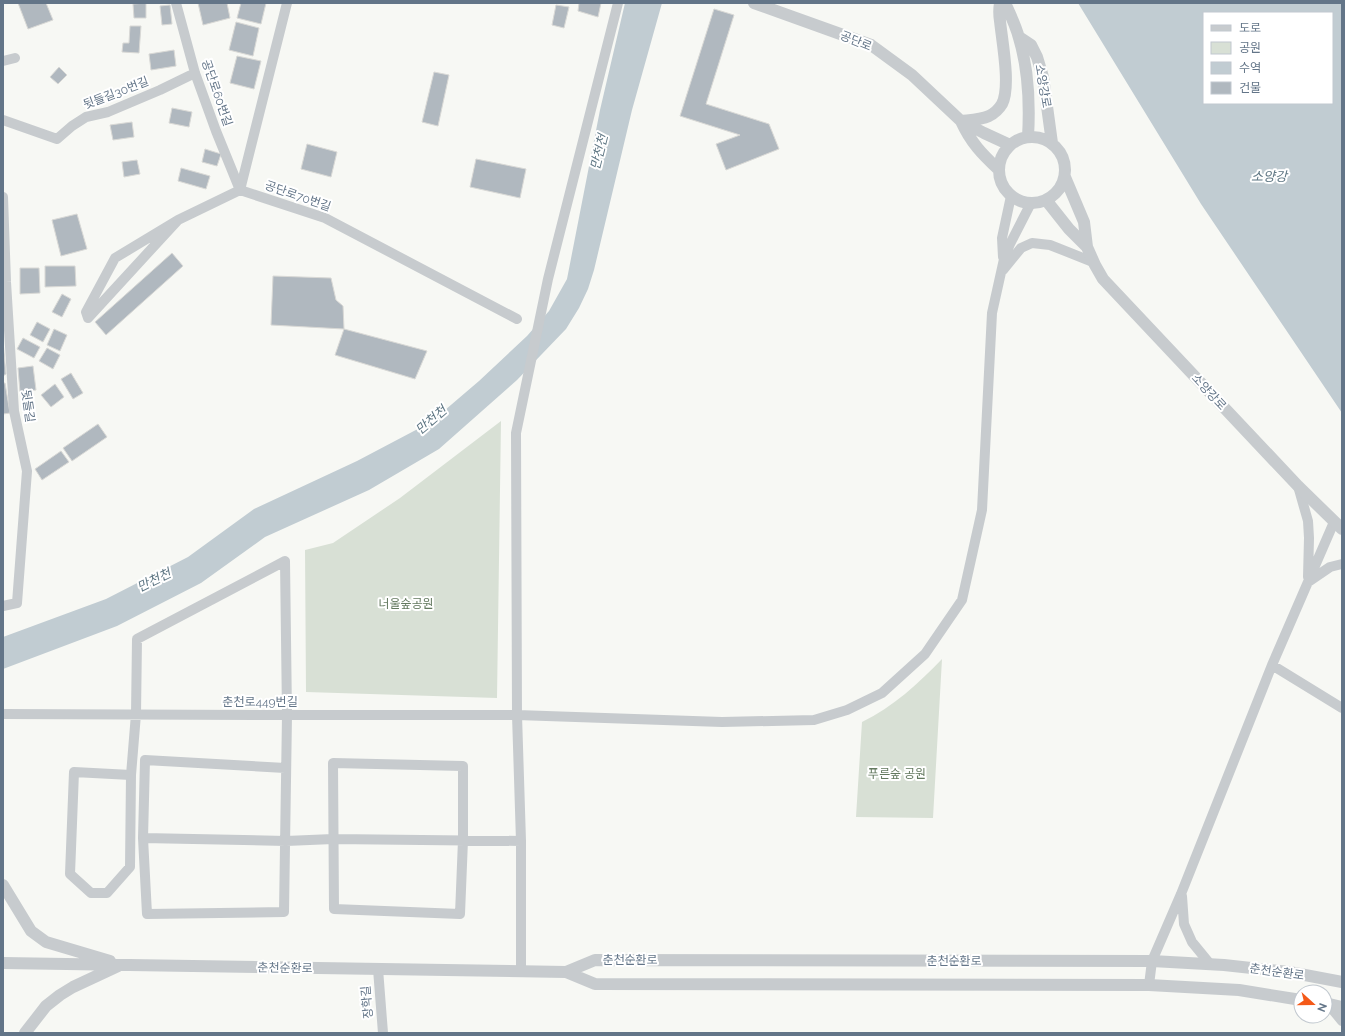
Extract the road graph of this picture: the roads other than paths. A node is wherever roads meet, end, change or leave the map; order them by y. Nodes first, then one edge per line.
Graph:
1 (176, 3) edge
2 (287, 3) edge
3 (618, 3) edge
4 (754, 3) edge
5 (1000, 3) edge
6 (1005, 3) edge
7 (1019, 36) junction
8 (15, 58) dead end
9 (3, 61) edge
10 (195, 73) junction
11 (3, 120) edge
12 (961, 121) junction
13 (1028, 137) junction
14 (1052, 143) junction
15 (1010, 145) junction
16 (999, 170) junction
17 (1065, 177) junction
18 (240, 190) junction
19 (1011, 196) junction
20 (3, 197) edge
21 (1046, 200) junction
22 (1031, 203) junction
23 (178, 220) junction
24 (1087, 247) junction
25 (1004, 259) junction
26 (1093, 262) junction
27 (1001, 273) junction
28 (517, 319) dead end
29 (1298, 486) junction
30 (1338, 526) edge
31 (1342, 564) edge
32 (1308, 582) junction
33 (3, 606) edge
34 (1272, 665) junction
35 (1342, 708) edge
36 (3, 714) edge
37 (136, 714) junction
38 (517, 714) junction
39 (287, 715) junction
40 (285, 768) junction
41 (131, 775) junction
42 (143, 838) junction
43 (333, 839) junction
44 (463, 840) junction
45 (286, 841) junction
46 (521, 841) junction
47 (3, 885) edge
48 (1181, 894) junction
49 (1152, 961) junction
50 (3, 963) edge
51 (1210, 964) junction
52 (120, 965) junction
53 (378, 969) junction
54 (521, 972) junction
55 (566, 972) junction
56 (1342, 982) edge
57 (1149, 985) junction
58 (1293, 999) edge
59 (1333, 1011) edge
60 (1342, 1022) edge
61 (24, 1033) edge
62 (383, 1033) edge

1 - 10 street, 공단로60번길
2 - 18 street
3 - 38 street
4 - 12 street, 공단로
5 - 12 street
6 - 7 street, 소양강로
7 - 13 street, 소양강로
7 - 14 street, 소양강로
8 - 9 street
10 - 11 street, 뒷들길30번길
10 - 18 street, 공단로60번길
12 - 15 street, 공단로
12 - 16 street, 공단로
13 - 14 street
13 - 15 street
14 - 17 street
15 - 16 street
16 - 19 street
17 - 21 street
17 - 24 street, 소양강로
18 - 23 street
18 - 28 street, 공단로70번길
19 - 22 street
19 - 25 street
20 - 33 street, 뒷들길
21 - 22 street
21 - 24 street, 소양강로
22 - 25 street
23 - 23 street
24 - 26 street, 소양강로
25 - 27 street, 춘천로449번길
26 - 27 street
26 - 29 street, 소양강로
27 - 38 street, 춘천로449번길
29 - 30 street, 소양강로
29 - 32 street
30 - 32 street
31 - 32 street
32 - 34 street
34 - 35 street
34 - 48 street
36 - 37 street, 춘천로449번길
37 - 39 street, 춘천로449번길
37 - 39 street
37 - 41 street
38 - 39 street, 춘천로449번길
38 - 46 street
39 - 40 street
40 - 42 street
40 - 45 street
41 - 41 street
42 - 45 street
42 - 45 street
43 - 44 street
43 - 44 street
43 - 44 street
43 - 45 street
44 - 46 street
46 - 54 street
47 - 52 street
48 - 49 street
48 - 51 street
49 - 51 street, 춘천순환로
49 - 55 street, 춘천순환로
49 - 57 street
50 - 52 street, 춘천순환로
51 - 56 street, 춘천순환로
52 - 53 street, 춘천순환로
52 - 61 street
53 - 54 street, 춘천순환로
53 - 62 street, 장학길
54 - 55 street, 춘천순환로
55 - 57 street, 춘천순환로
57 - 58 street, 춘천순환로
59 - 60 street

